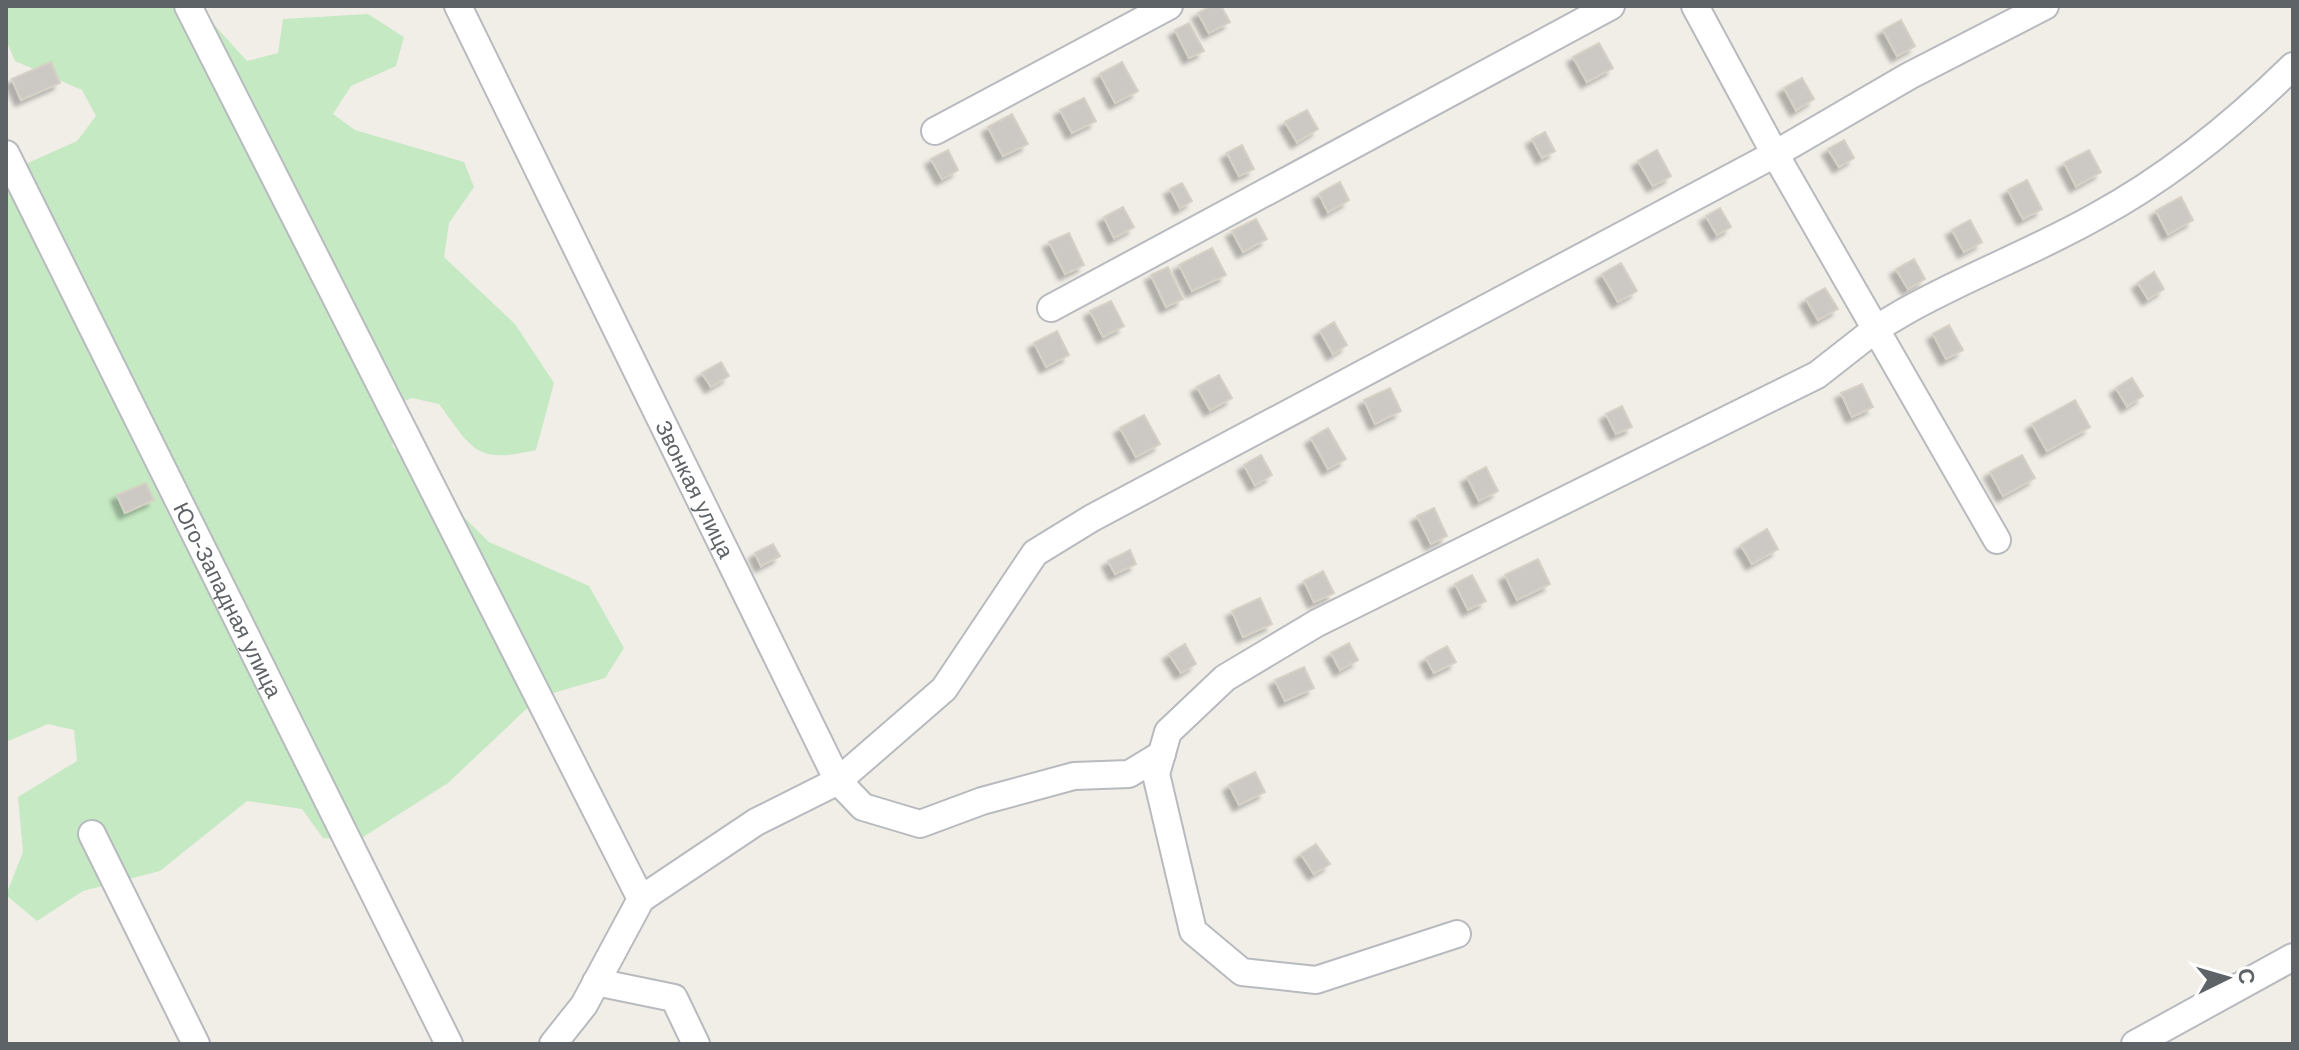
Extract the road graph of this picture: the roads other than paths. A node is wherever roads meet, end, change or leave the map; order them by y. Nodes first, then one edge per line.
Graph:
1 (188, 6) edge
2 (458, 6) edge
3 (1169, 6) edge
4 (1611, 6) edge
5 (1695, 6) edge
6 (2045, 6) edge
7 (2293, 66) edge
8 (935, 131) dead end
9 (6, 154) edge
10 (1775, 154) junction
11 (1051, 308) dead end
12 (1877, 328) junction
13 (1997, 540) dead end
14 (1162, 754) junction
15 (838, 781) junction
16 (92, 834) dead end
17 (641, 899) junction
18 (1457, 934) dead end
19 (2293, 957) edge
20 (596, 982) junction
21 (196, 1044) edge
22 (449, 1044) edge
23 (553, 1044) edge
24 (696, 1044) edge
25 (2135, 1044) edge

1 - 17 street
2 - 15 street, Звонкая улица
3 - 8 street
4 - 11 street
5 - 10 street
6 - 10 street
7 - 12 street
9 - 22 street, Юго-Западная улица
10 - 12 street
10 - 15 street
12 - 13 street
12 - 14 street
14 - 15 street
14 - 18 street
15 - 17 street
16 - 21 street
17 - 20 street
19 - 25 street
20 - 23 street
20 - 24 street

